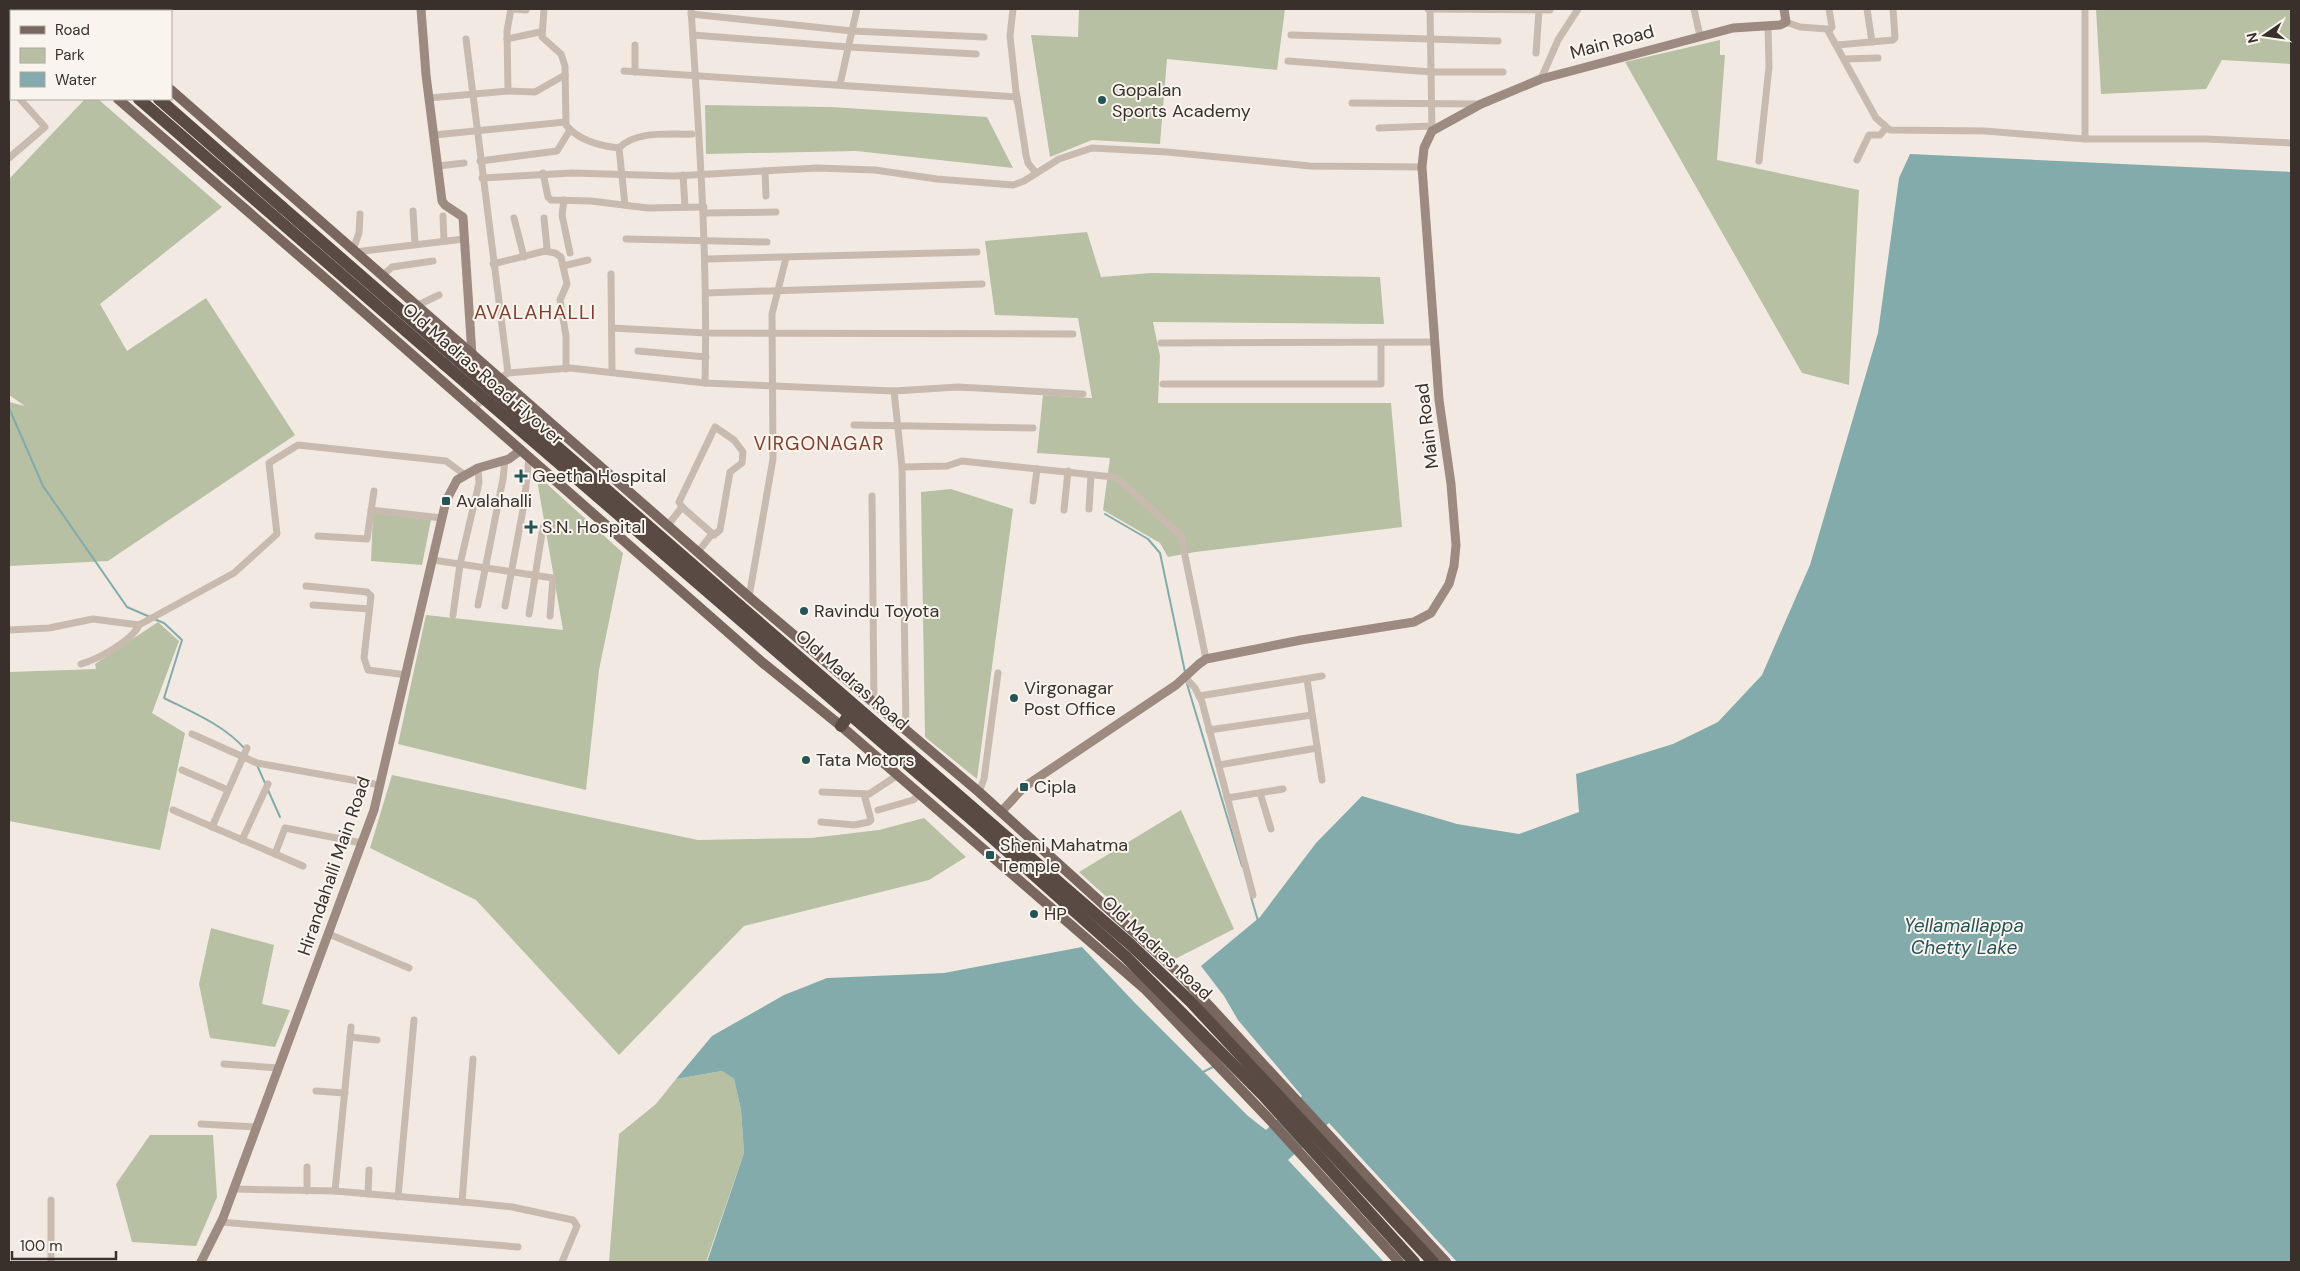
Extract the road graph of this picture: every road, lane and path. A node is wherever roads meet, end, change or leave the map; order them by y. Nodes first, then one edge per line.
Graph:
1 (421, 9) edge
2 (511, 9) edge
3 (544, 9) edge
4 (857, 9) edge
5 (1012, 9) edge
6 (1430, 9) edge
7 (1578, 9) edge
8 (1694, 9) edge
9 (1784, 9) edge
10 (1829, 9) edge
11 (1867, 9) edge
12 (1893, 9) edge
13 (2085, 9) edge
14 (526, 10) dead end
15 (690, 10) edge
16 (1539, 10) edge
17 (1550, 10) dead end
18 (1786, 22) junction
19 (1768, 26) junction
20 (852, 31) junction
21 (1829, 31) junction
22 (540, 32) junction
23 (692, 35) junction
24 (1291, 35) dead end
25 (1700, 36) junction
26 (984, 37) dead end
27 (466, 39) dead end
28 (507, 39) junction
29 (1431, 40) junction
30 (1498, 41) dead end
31 (1872, 42) junction
32 (635, 45) dead end
33 (1837, 45) junction
34 (848, 48) junction
35 (1536, 53) dead end
36 (976, 54) dead end
37 (1878, 58) dead end
38 (1845, 59) junction
39 (1288, 61) dead end
40 (624, 71) dead end
41 (635, 72) junction
42 (1431, 72) junction
43 (1503, 72) dead end
44 (565, 75) junction
45 (695, 76) junction
46 (1541, 78) junction
47 (840, 84) junction
48 (172, 91) edge
49 (508, 91) junction
50 (472, 94) junction
51 (429, 98) junction
52 (21, 100) edge
53 (119, 100) edge
54 (140, 100) edge
55 (160, 100) edge
56 (1017, 101) junction
57 (1352, 103) dead end
58 (1432, 104) junction
59 (1481, 104) junction
60 (565, 122) junction
61 (1379, 128) dead end
62 (1886, 128) junction
63 (1432, 129) junction
64 (476, 130) junction
65 (570, 130) junction
66 (434, 134) junction
67 (692, 134) dead end
68 (2085, 139) junction
69 (2291, 143) edge
70 (619, 148) junction
71 (9, 158) edge
72 (1857, 160) dead end
73 (480, 161) junction
74 (1759, 161) dead end
75 (464, 163) dead end
76 (438, 166) junction
77 (1422, 167) junction
78 (765, 171) junction
79 (544, 173) junction
80 (702, 173) junction
81 (1036, 173) junction
82 (622, 175) junction
83 (683, 175) junction
84 (482, 178) junction
85 (766, 196) dead end
86 (564, 200) junction
87 (625, 205) junction
88 (685, 207) junction
89 (704, 210) junction
90 (413, 211) dead end
91 (278, 212) junction
92 (776, 212) dead end
93 (360, 214) dead end
94 (443, 216) dead end
95 (514, 218) dead end
96 (544, 218) dead end
97 (464, 239) junction
98 (626, 239) dead end
99 (444, 240) junction
100 (705, 240) junction
101 (767, 242) dead end
102 (415, 243) junction
103 (354, 251) junction
104 (545, 251) junction
105 (977, 252) dead end
106 (570, 253) dead end
107 (524, 257) junction
108 (786, 258) junction
109 (706, 259) junction
110 (588, 260) dead end
111 (433, 261) dead end
112 (493, 264) junction
113 (563, 266) junction
114 (611, 274) dead end
115 (382, 276) junction
116 (982, 284) dead end
117 (776, 291) junction
118 (706, 293) junction
119 (439, 295) dead end
120 (416, 306) junction
121 (612, 328) junction
122 (772, 332) junction
123 (706, 333) junction
124 (1073, 334) dead end
125 (1382, 342) junction
126 (1435, 342) junction
127 (1161, 343) dead end
128 (638, 351) dead end
129 (472, 355) junction
130 (706, 357) junction
131 (566, 369) junction
132 (612, 372) junction
133 (504, 376) junction
134 (705, 383) junction
135 (1163, 384) dead end
136 (774, 386) junction
137 (894, 391) junction
138 (1083, 394) dead end
139 (474, 409) junction
140 (897, 424) junction
141 (854, 425) dead end
142 (1033, 428) dead end
143 (521, 450) junction
144 (529, 457) junction
145 (505, 460) junction
146 (902, 467) junction
147 (478, 468) junction
148 (1037, 469) junction
149 (1068, 471) junction
150 (465, 475) junction
151 (1091, 475) junction
152 (374, 491) dead end
153 (872, 496) dead end
154 (1033, 501) dead end
155 (682, 507) junction
156 (1089, 509) dead end
157 (372, 510) junction
158 (1064, 510) dead end
159 (442, 518) junction
160 (668, 526) junction
161 (543, 527) dead end
162 (712, 534) junction
163 (318, 536) dead end
164 (698, 552) junction
165 (433, 560) junction
166 (460, 564) junction
167 (484, 568) junction
168 (510, 571) junction
169 (534, 575) junction
170 (306, 586) dead end
171 (313, 605) dead end
172 (478, 605) dead end
173 (505, 606) dead end
174 (741, 606) junction
175 (369, 609) junction
176 (529, 614) dead end
177 (454, 615) dead end
178 (550, 616) dead end
179 (139, 625) junction
180 (9, 630) edge
181 (1206, 659) junction
182 (81, 664) dead end
183 (998, 673) dead end
184 (407, 675) junction
185 (1322, 676) dead end
186 (1185, 677) junction
187 (1307, 679) junction
188 (1199, 696) junction
189 (874, 704) junction
190 (1312, 715) junction
191 (849, 716) junction
192 (841, 726) junction
193 (1209, 730) junction
194 (906, 731) junction
195 (192, 734) dead end
196 (246, 748) dead end
197 (1317, 748) junction
198 (242, 758) junction
199 (1219, 765) junction
200 (182, 770) dead end
201 (898, 775) junction
202 (1322, 780) dead end
203 (268, 784) dead end
204 (380, 785) junction
205 (1283, 789) dead end
206 (228, 790) junction
207 (822, 792) dead end
208 (978, 792) junction
209 (1260, 792) junction
210 (864, 794) junction
211 (920, 794) junction
212 (1227, 798) junction
213 (173, 810) dead end
214 (878, 810) dead end
215 (1001, 812) junction
216 (821, 822) dead end
217 (212, 827) junction
218 (1271, 829) dead end
219 (242, 840) junction
220 (362, 843) junction
221 (274, 854) junction
222 (303, 866) dead end
223 (1253, 895) dead end
224 (329, 934) junction
225 (409, 968) dead end
226 (414, 1020) dead end
227 (351, 1027) dead end
228 (350, 1037) junction
229 (377, 1040) dead end
230 (473, 1059) dead end
231 (224, 1064) dead end
232 (279, 1068) junction
233 (316, 1091) dead end
234 (346, 1093) junction
235 (1283, 1109) junction
236 (201, 1124) dead end
237 (257, 1127) junction
238 (1319, 1140) junction
239 (307, 1167) dead end
240 (370, 1170) dead end
241 (234, 1190) junction
242 (307, 1191) junction
243 (335, 1191) junction
244 (368, 1194) junction
245 (398, 1197) junction
246 (51, 1200) dead end
247 (462, 1202) junction
248 (221, 1222) junction
249 (518, 1247) dead end
250 (51, 1262) edge
251 (201, 1262) edge
252 (562, 1262) edge
253 (1399, 1262) edge
254 (1414, 1262) edge
255 (1433, 1262) edge
256 (1446, 1262) edge

1 - 51 street
2 - 14 street
2 - 28 street
3 - 22 street
4 - 20 street
5 - 56 street
6 - 16 street
6 - 29 street
7 - 46 street
8 - 25 street
9 - 18 street
10 - 21 street
11 - 31 street
12 - 31 street
13 - 68 street
15 - 20 street
15 - 23 street
16 - 17 street
16 - 35 street
18 - 19 street, Main Road
18 - 21 street
19 - 25 street, Main Road
19 - 74 street
20 - 26 street
20 - 34 street
21 - 33 street
22 - 28 street
22 - 44 street
23 - 34 street
23 - 45 street
24 - 29 street
25 - 46 street, Main Road
27 - 50 street
28 - 49 street
29 - 30 street
29 - 42 street
31 - 33 street
32 - 41 street
33 - 38 street
34 - 36 street
34 - 47 street
37 - 38 street
38 - 62 street
39 - 42 street
40 - 41 street
41 - 45 street
42 - 43 street
42 - 58 street
44 - 49 street
44 - 60 street
45 - 47 street
45 - 80 street
46 - 59 street, Main Road
47 - 56 street
48 - 103 main road
49 - 50 street
50 - 51 street
50 - 64 street
51 - 66 street
52 - 71 street
53 - 139 main road
54 - 91 highway, Old Madras Road Flyover
55 - 91 highway, Old Madras Road Flyover
56 - 81 street
57 - 58 street
58 - 59 street
58 - 63 street
59 - 63 street, Main Road
60 - 64 street
60 - 65 street
61 - 63 street
62 - 68 street
62 - 72 street
63 - 77 street, Main Road
64 - 66 street
64 - 73 street
65 - 70 street
65 - 73 street
66 - 76 street
67 - 70 street
68 - 69 street
70 - 82 street
73 - 84 street
75 - 76 street
76 - 97 street
77 - 81 street
77 - 126 street, Main Road
78 - 80 street
78 - 81 street
78 - 85 street
79 - 82 street
79 - 84 street
79 - 86 street
80 - 83 street
80 - 89 street
82 - 83 street
82 - 87 street
83 - 88 street
84 - 112 street
86 - 87 street
86 - 106 street
87 - 88 street
88 - 89 street
89 - 92 street
89 - 100 street
90 - 102 street
91 - 174 highway, Old Madras Road Flyover, bridge
93 - 103 street
94 - 99 street
95 - 107 street
96 - 104 street
97 - 99 street
97 - 129 street
98 - 100 street
99 - 102 street
100 - 101 street
100 - 109 street
102 - 103 street
103 - 115 main road
104 - 107 street
104 - 113 street
105 - 108 street
107 - 112 street
108 - 109 street
108 - 117 street
109 - 118 street
110 - 113 street
111 - 115 street
112 - 133 street
113 - 131 street
114 - 121 street
115 - 120 main road
116 - 117 street
117 - 118 street
117 - 122 street
118 - 123 street
119 - 120 street
120 - 129 main road
121 - 123 street
121 - 132 street
122 - 123 street
122 - 124 street
122 - 136 street
123 - 130 street
125 - 126 street
125 - 127 street
125 - 135 street
126 - 181 street, Main Road
128 - 130 street
129 - 133 main road
130 - 134 street
131 - 132 street
131 - 133 street
132 - 134 street
133 - 139 street
133 - 160 main road
134 - 136 street
136 - 137 street
136 - 174 street
137 - 138 street
137 - 140 street
139 - 143 main road
140 - 141 street
140 - 142 street
140 - 146 street
143 - 144 main road
143 - 145 street, Hirandahalli Main Road
144 - 168 street
144 - 192 main road
145 - 147 street, Hirandahalli Main Road
145 - 167 street
146 - 148 street
146 - 194 street
147 - 150 street, Hirandahalli Main Road
147 - 166 street
148 - 149 street
148 - 154 street
149 - 151 street
149 - 158 street
150 - 159 street, Hirandahalli Main Road
150 - 179 street
151 - 156 street
151 - 181 street
152 - 157 street
153 - 189 street
155 - 160 street
155 - 162 street
155 - 162 street
157 - 159 street
157 - 163 street
159 - 165 street, Hirandahalli Main Road
160 - 164 main road
161 - 169 street
162 - 164 street
164 - 174 main road
165 - 166 street
165 - 184 street, Hirandahalli Main Road
166 - 167 street
166 - 177 street
167 - 168 street
167 - 172 street
168 - 169 street
168 - 173 street
169 - 176 street
169 - 178 street
170 - 175 street
171 - 175 street
174 - 189 main road
174 - 191 highway, Old Madras Road Flyover
174 - 235 highway, Old Madras Road
175 - 184 street
179 - 180 street
179 - 182 street
181 - 186 street, Main Road
183 - 208 street
184 - 204 street, Hirandahalli Main Road
185 - 187 street
186 - 188 street
186 - 215 street, Main Road
187 - 188 street
187 - 190 street
188 - 193 street
189 - 194 main road
190 - 193 street
190 - 197 street
191 - 192 highway
191 - 235 highway, Old Madras Road
192 - 201 main road
193 - 199 street
194 - 208 main road
195 - 198 street
196 - 198 street
197 - 199 street
197 - 202 street
198 - 204 street
198 - 206 street
199 - 212 street
200 - 206 street
201 - 210 street
201 - 211 main road
203 - 219 street
204 - 220 street, Hirandahalli Main Road
205 - 209 street
206 - 217 street
207 - 210 street
208 - 215 main road
209 - 212 street
209 - 218 street
210 - 216 street
211 - 214 street
211 - 235 main road
212 - 223 street
213 - 217 street
215 - 235 main road
217 - 219 street
219 - 221 street
220 - 221 street
220 - 224 street, Hirandahalli Main Road
221 - 222 street
224 - 225 street
224 - 232 street, Hirandahalli Main Road
226 - 245 street
227 - 228 street
228 - 229 street
228 - 234 street
230 - 247 street
231 - 232 street
232 - 237 street, Hirandahalli Main Road
233 - 234 street
234 - 243 street
235 - 238 highway, Old Madras Road
235 - 253 main road
236 - 237 street
237 - 241 street, Hirandahalli Main Road
238 - 254 highway, Old Madras Road
238 - 255 highway, Old Madras Road
238 - 256 main road
239 - 242 street
240 - 244 street
241 - 242 street
241 - 248 street, Hirandahalli Main Road
242 - 243 street
243 - 244 street
244 - 245 street
245 - 247 street
246 - 250 street
247 - 252 street
248 - 249 street
248 - 251 street, Hirandahalli Main Road

